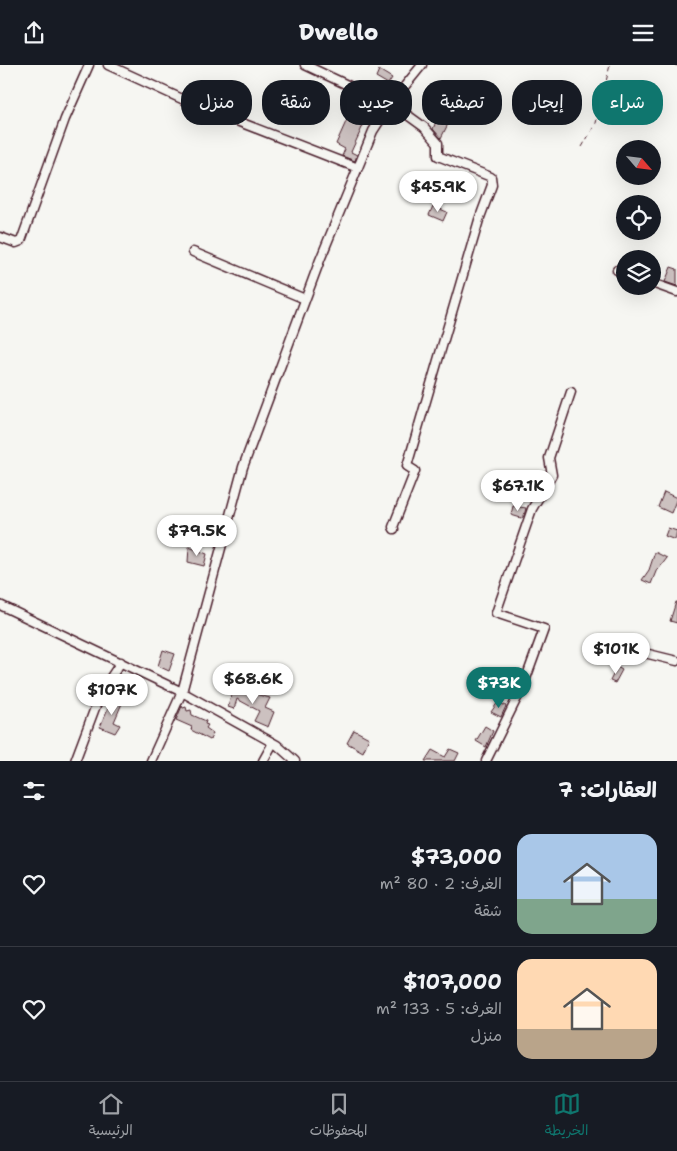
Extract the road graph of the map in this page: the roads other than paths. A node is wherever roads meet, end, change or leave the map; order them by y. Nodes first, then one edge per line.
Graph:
1 (89, 65) edge
2 (108, 65) edge
3 (305, 65) edge
4 (422, 65) edge
5 (410, 80) edge
6 (340, 81) edge
7 (412, 119) edge
8 (377, 125) edge
9 (358, 168) junction
10 (0, 237) edge
11 (193, 252) dead end
12 (661, 286) edge
13 (677, 292) edge
14 (305, 299) junction
15 (571, 393) dead end
16 (394, 529) dead end
17 (0, 605) edge
18 (620, 647) dead end
19 (677, 661) edge
20 (121, 662) junction
21 (182, 692) junction
22 (273, 743) junction
23 (75, 761) edge
24 (150, 761) edge
25 (263, 761) edge
26 (295, 761) edge
27 (486, 761) edge

1 - 10 street
2 - 9 street
3 - 6 street
4 - 5 street
7 - 16 street
8 - 9 street
9 - 14 street
11 - 14 street
12 - 13 street
14 - 21 street
15 - 27 street
17 - 20 street
18 - 19 street
20 - 21 street
20 - 23 street
21 - 22 street
21 - 24 street
22 - 25 street
22 - 26 street

